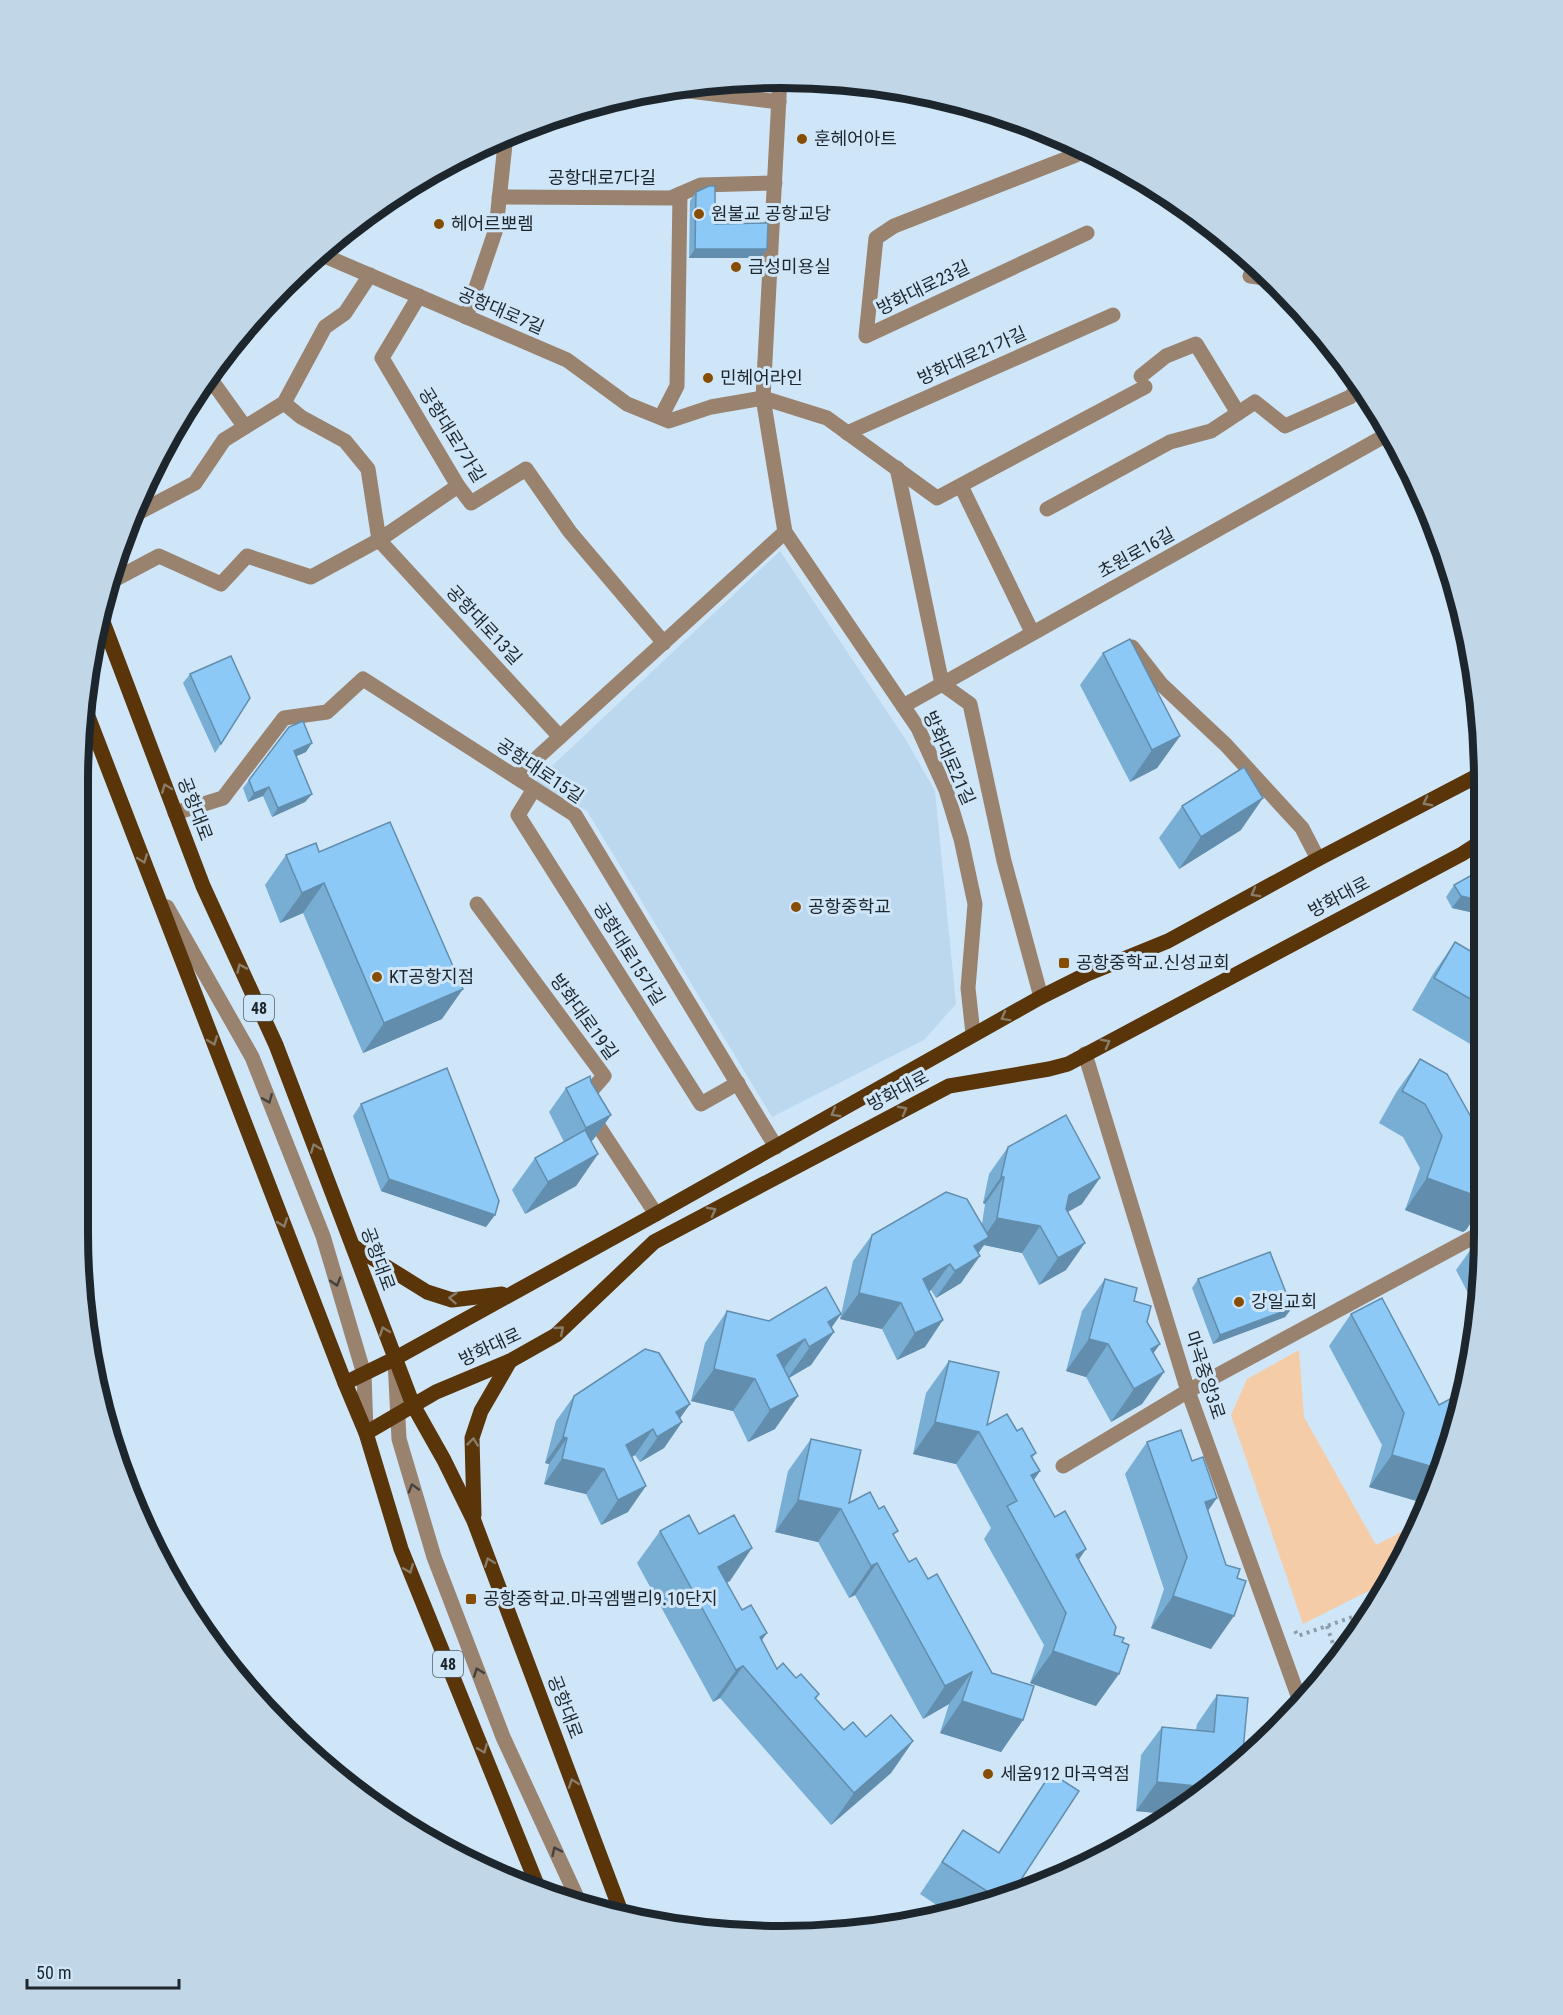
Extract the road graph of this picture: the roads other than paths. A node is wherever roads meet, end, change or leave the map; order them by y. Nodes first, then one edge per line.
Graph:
1 (780, 88) edge
2 (705, 93) edge
3 (779, 102) junction
4 (505, 146) edge
5 (1076, 155) dead end
6 (775, 183) junction
7 (680, 194) junction
8 (499, 197) junction
9 (1087, 233) dead end
10 (329, 257) edge
11 (370, 276) junction
12 (1250, 276) dead end
13 (1256, 277) edge
14 (420, 296) junction
15 (1113, 315) dead end
16 (466, 316) junction
17 (214, 384) edge
18 (1355, 392) edge
19 (763, 398) junction
20 (284, 403) junction
21 (1238, 413) junction
22 (661, 417) junction
23 (245, 427) junction
24 (847, 433) junction
25 (1383, 437) edge
26 (897, 468) junction
27 (458, 486) junction
28 (961, 486) junction
29 (1047, 509) dead end
30 (144, 510) edge
31 (785, 532) junction
32 (379, 540) junction
33 (120, 577) edge
34 (106, 629) edge
35 (1032, 632) junction
36 (664, 643) junction
37 (1132, 647) edge
38 (942, 684) junction
39 (903, 706) junction
40 (91, 724) edge
41 (560, 737) junction
42 (516, 777) junction
43 (1474, 778) edge
44 (534, 789) junction
45 (176, 813) junction
46 (1474, 846) edge
47 (1318, 859) junction
48 (152, 881) junction
49 (477, 904) dead end
50 (1041, 997) junction
51 (973, 1034) junction
52 (1085, 1054) junction
53 (738, 1083) junction
54 (776, 1147) junction
55 (656, 1214) junction
56 (1474, 1237) edge
57 (353, 1246) junction
58 (511, 1293) junction
59 (394, 1359) junction
60 (510, 1361) junction
61 (364, 1374) junction
62 (345, 1383) junction
63 (1188, 1391) junction
64 (413, 1405) junction
65 (396, 1415) junction
66 (366, 1433) junction
67 (1063, 1466) dead end
68 (474, 1521) junction
69 (1298, 1696) edge
70 (536, 1881) edge
71 (576, 1895) edge
72 (618, 1907) edge

1 - 3 street, 방화대로21길
2 - 3 street
3 - 6 street, 방화대로21길
4 - 8 street
5 - 9 street, 방화대로23길
6 - 7 street, 공항대로7다길
6 - 19 street, 방화대로21길
7 - 8 street, 공항대로7다길
7 - 22 street
8 - 16 street
10 - 11 street, 공항대로7길
11 - 14 street, 공항대로7길
11 - 20 street
12 - 13 street
14 - 16 street, 공항대로7길
14 - 27 street, 공항대로7가길
15 - 24 street, 방화대로21가길
16 - 22 street, 공항대로7길
17 - 23 street
18 - 21 street
19 - 22 street, 공항대로7길
19 - 24 street
19 - 31 street, 방화대로21길
20 - 23 street
20 - 32 street
21 - 28 street
21 - 29 street
23 - 30 street
24 - 26 street
25 - 35 street, 초원로16길
26 - 28 street
26 - 38 street
27 - 32 street
27 - 36 street, 공항대로7가길
28 - 35 street
31 - 36 street
31 - 39 street, 방화대로21길
32 - 33 street
32 - 41 street, 공항대로13길
45 -> 34 main road, 공항대로 / 48
35 - 38 street, 초원로16길
36 - 41 street
37 - 47 street
38 - 39 street, 초원로16길
38 - 50 street
39 - 51 street, 방화대로21길
40 -> 48 main road, 48
41 - 42 street
42 - 44 street, 공항대로15길
42 - 45 street, 공항대로15길
43 -> 47 main road, 방화대로
44 - 53 street, 공항대로15길
44 - 53 street, 공항대로15가길
57 -> 45 main road, 공항대로 / 48
52 -> 46 main road, 방화대로
47 -> 50 main road, 방화대로
48 -> 61 street
48 -> 62 main road, 48
49 - 55 street, 방화대로19길
50 -> 51 main road, 방화대로
51 -> 54 main road, 방화대로
60 -> 52 main road, 방화대로
52 - 63 street, 마곡중앙3로
53 - 54 street, 공항대로15길
54 - 55 main road, 방화대로
55 - 58 main road, 방화대로
56 - 63 street
58 -> 57 main road
59 -> 57 main road, 공항대로 / 48
58 - 59 main road, 방화대로
59 - 61 main road, 방화대로
59 - 64 main road, 공항대로 / 48
59 - 65 street
60 - 64 main road, 방화대로
68 -> 60 main road
61 - 62 main road, 방화대로
61 - 66 street
62 - 66 main road, 48
63 - 67 street
63 - 69 street, 마곡중앙3로
64 - 65 main road, 방화대로
64 - 68 main road, 공항대로 / 48
65 - 66 main road, 방화대로
71 -> 65 street
66 -> 70 main road, 48
72 -> 68 main road, 공항대로 / 48

